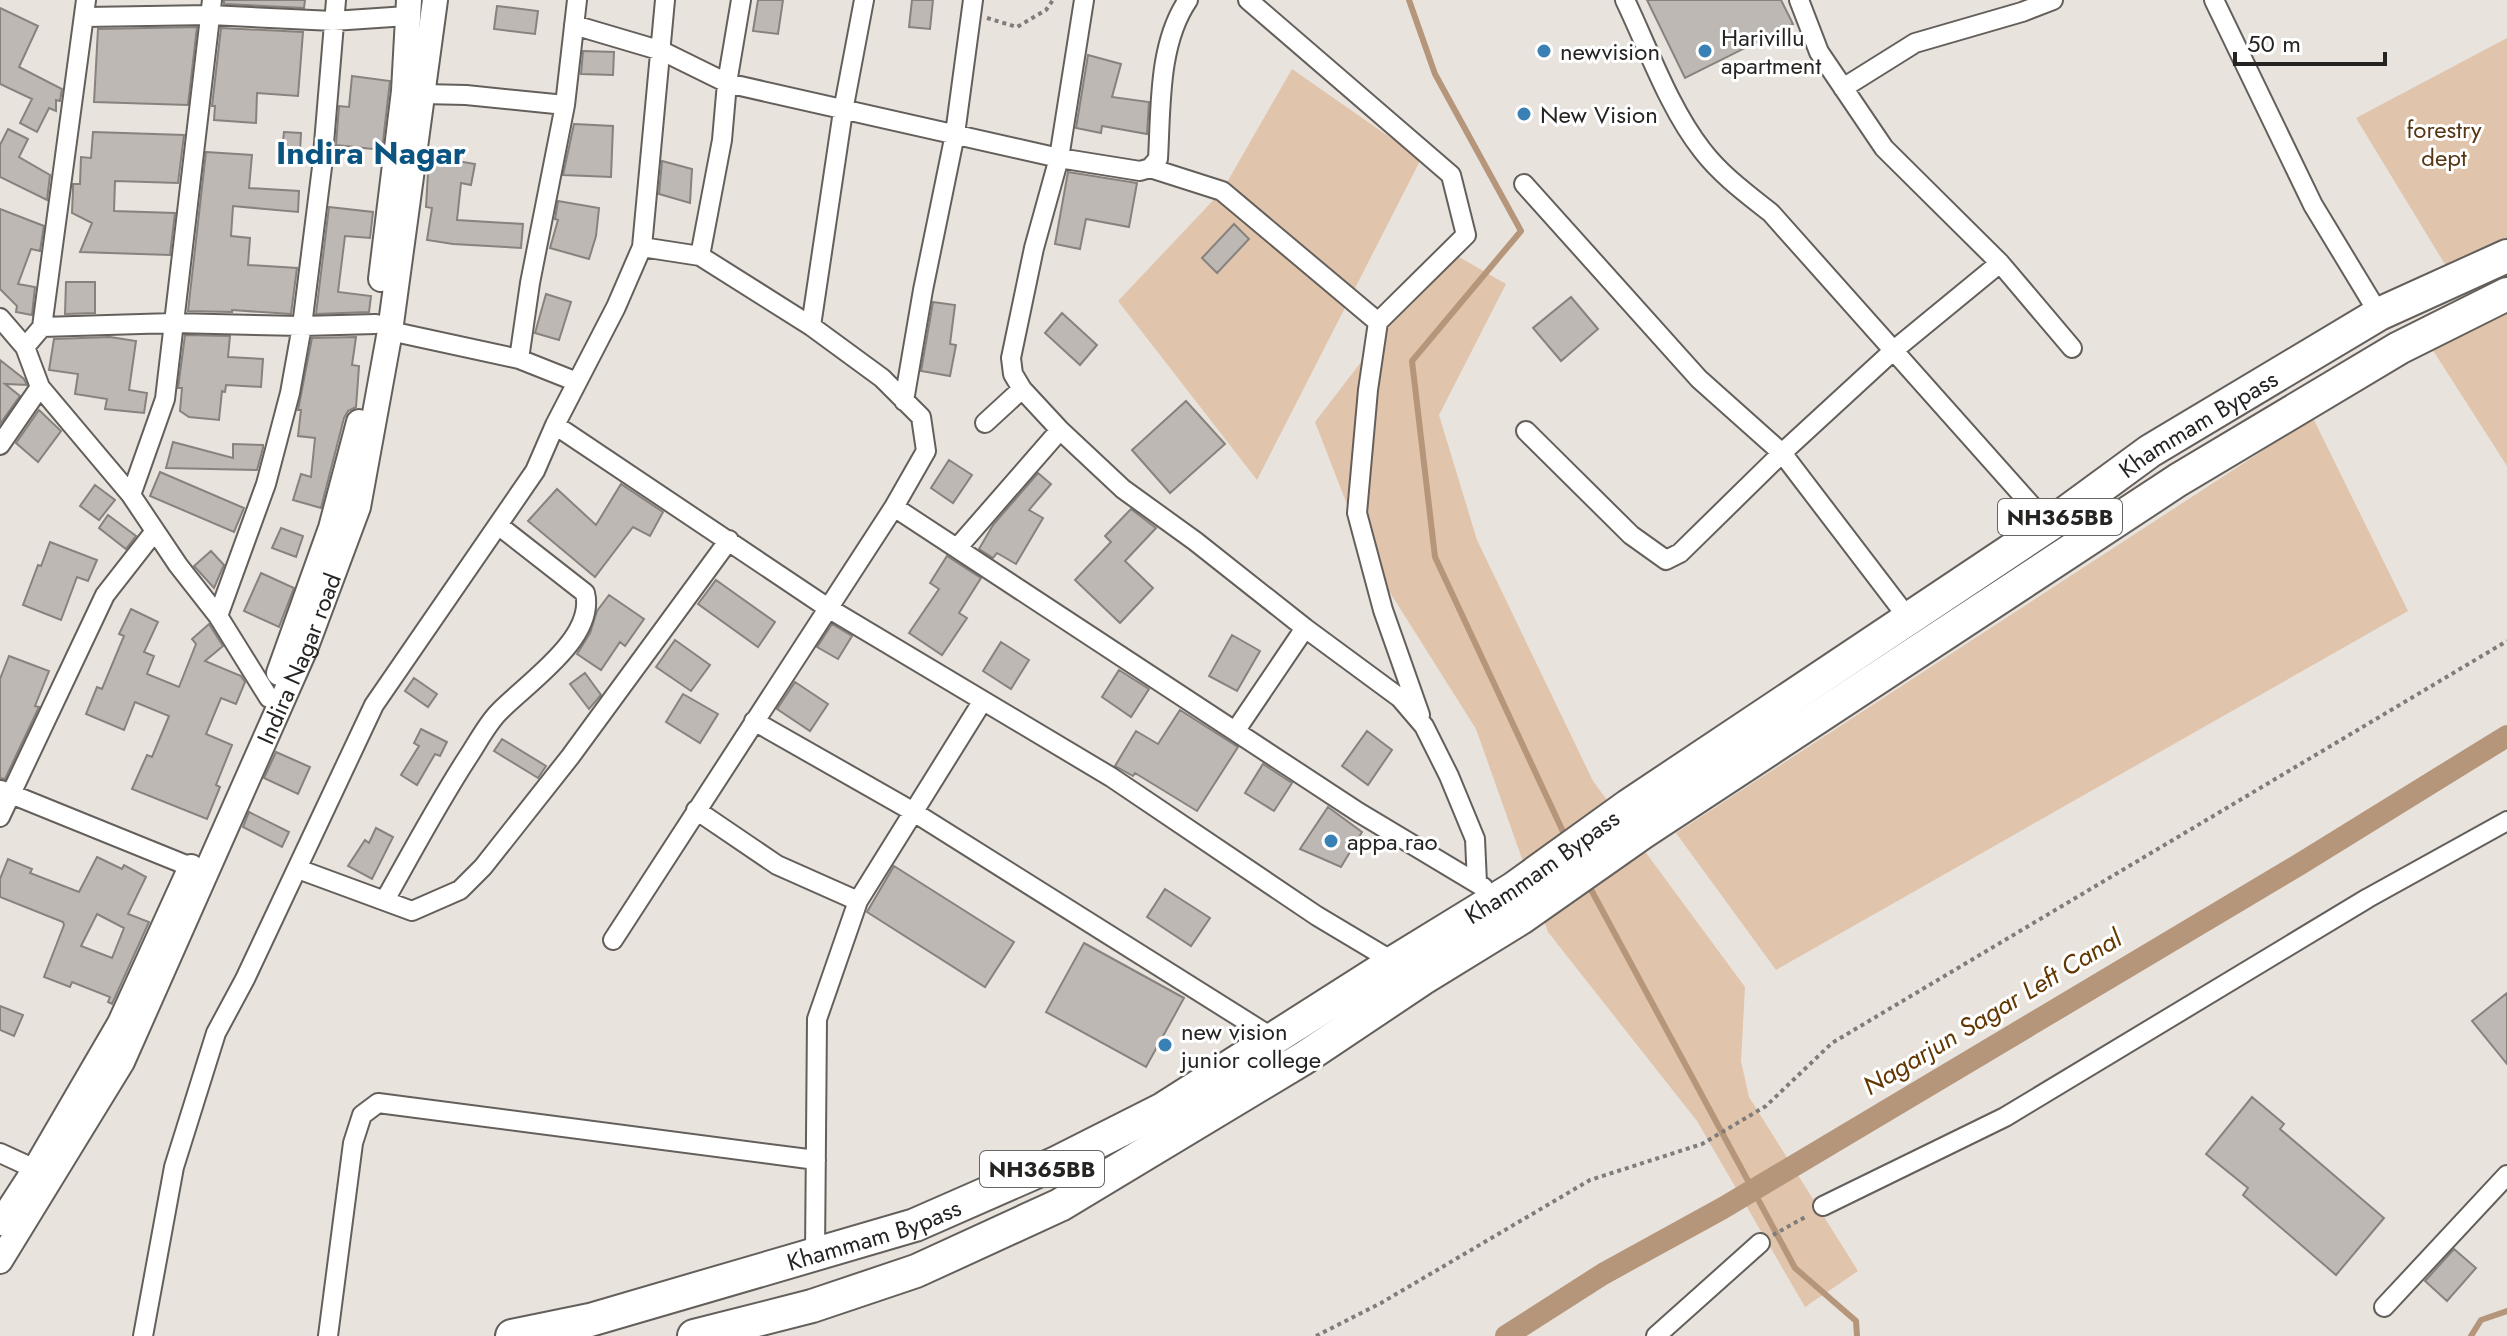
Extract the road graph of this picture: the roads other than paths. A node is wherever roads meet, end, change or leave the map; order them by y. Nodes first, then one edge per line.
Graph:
1 (336, 0) edge
2 (435, 0) edge
3 (577, 0) edge
4 (665, 0) edge
5 (741, 0) edge
6 (864, 0) edge
7 (1084, 0) edge
8 (1188, 0) edge
9 (1248, 0) edge
10 (1625, 0) edge
11 (1799, 0) edge
12 (2053, 0) edge
13 (2214, 0) edge
14 (972, 3) edge
15 (211, 7) edge
16 (85, 8) edge
17 (408, 8) edge
18 (333, 21) junction
19 (574, 25) junction
20 (662, 51) junction
21 (727, 83) junction
22 (1843, 88) junction
23 (423, 94) junction
24 (565, 105) junction
25 (843, 111) junction
26 (955, 134) junction
27 (1059, 158) junction
28 (1150, 168) junction
29 (1524, 184) dead end
30 (642, 247) junction
31 (700, 256) junction
32 (2507, 256) edge
33 (2000, 263) junction
34 (2507, 294) edge
35 (2379, 314) junction
36 (0, 318) edge
37 (1378, 322) junction
38 (173, 323) junction
39 (302, 326) junction
40 (811, 326) junction
41 (42, 327) junction
42 (383, 328) junction
43 (25, 347) junction
44 (2072, 348) dead end
45 (1894, 350) junction
46 (519, 359) junction
47 (577, 382) junction
48 (40, 387) junction
49 (1022, 389) junction
50 (904, 401) junction
51 (985, 423) dead end
52 (555, 425) junction
53 (1060, 430) junction
54 (1526, 431) dead end
55 (0, 445) edge
56 (1782, 453) junction
57 (131, 495) junction
58 (894, 507) junction
59 (498, 525) junction
60 (2049, 525) junction
61 (155, 531) junction
62 (729, 540) junction
63 (958, 547) junction
64 (828, 608) junction
65 (218, 616) junction
66 (1908, 618) junction
67 (1305, 628) junction
68 (269, 698) junction
69 (982, 702) junction
70 (754, 721) junction
71 (1424, 726) junction
72 (1236, 730) junction
73 (5, 792) edge
74 (696, 810) junction
75 (912, 811) junction
76 (0, 817) edge
77 (1635, 819) junction
78 (2507, 821) edge
79 (191, 867) junction
80 (298, 869) junction
81 (1505, 895) junction
82 (385, 900) junction
83 (858, 901) junction
84 (613, 940) dead end
85 (1394, 962) junction
86 (1273, 1038) junction
87 (0, 1153) edge
88 (816, 1160) junction
89 (35, 1169) junction
90 (2507, 1175) edge
91 (1823, 1206) road end
92 (0, 1223) edge
93 (1760, 1243) road end
94 (815, 1254) junction
95 (0, 1261) edge
96 (2384, 1307) dead end
97 (143, 1336) edge
98 (328, 1336) edge
99 (512, 1336) edge
100 (694, 1336) edge
101 (1656, 1336) edge

1 - 18 street
2 - 23 street, Indira Nagar road
3 - 19 street
4 - 20 street
5 - 21 street
6 - 25 street
7 - 27 street
8 - 28 street
9 - 37 street
10 - 45 street
11 - 22 street
12 - 22 street
13 - 35 street
14 - 26 street
15 - 16 street
15 - 18 street
15 - 38 street
16 - 41 street
17 - 18 street
17 - 42 street, Indira Nagar road
18 - 39 street
19 - 20 street
19 - 24 street
20 - 21 street
20 - 30 street
21 - 25 street
21 - 31 street
22 - 33 street
23 - 24 street
23 - 42 street, Indira Nagar road
24 - 46 street
25 - 26 street
25 - 40 street
26 - 27 street
26 - 50 street
27 - 28 street
27 - 49 street
28 - 37 street
29 - 56 street
30 - 31 street
30 - 47 street
31 - 40 street
32 - 35 highway, Khammam Bypass / NH365BB
33 - 44 street
33 - 45 street
34 - 77 highway, Khammam Bypass / NH365BB
35 - 60 highway, Khammam Bypass / NH365BB
36 - 43 street
37 - 71 street
38 - 39 street
38 - 41 street
38 - 57 street
39 - 42 street
39 - 65 street
40 - 50 street
41 - 43 street
42 - 46 street
42 - 68 street, Indira Nagar road
42 - 95 street, Indira Nagar road
43 - 48 street
45 - 56 street
45 - 60 street
46 - 47 street
47 - 52 street
48 - 55 street
48 - 57 street
49 - 51 street
49 - 53 street
50 - 58 street
52 - 59 street
52 - 62 street
53 - 63 street
53 - 67 street
54 - 56 street
56 - 66 street
57 - 61 street
58 - 63 street
58 - 64 street
59 - 80 street
59 - 82 street
60 - 66 highway, Khammam Bypass / NH365BB
61 - 65 street
61 - 73 street
62 - 64 street
62 - 82 street
63 - 72 street
64 - 69 street
64 - 70 street
65 - 68 street
66 - 77 highway, Khammam Bypass / NH365BB
67 - 71 street
67 - 72 street
68 - 79 street, Indira Nagar road
69 - 75 street
69 - 85 street
70 - 74 street
70 - 75 street
71 - 81 street
72 - 81 street
73 - 76 street
73 - 79 street
74 - 83 street
74 - 84 street
75 - 83 street
75 - 86 street
77 - 81 highway, Khammam Bypass / NH365BB
78 - 91 street
79 - 89 street, Indira Nagar road
80 - 82 street
80 - 97 street
81 - 85 highway, Khammam Bypass / NH365BB
81 - 100 highway, Khammam Bypass / NH365BB
83 - 88 street
85 - 86 highway, Khammam Bypass / NH365BB
86 - 94 highway, Khammam Bypass / NH365BB
87 - 89 street
88 - 94 street
88 - 98 street
89 - 92 street, Indira Nagar road
90 - 96 street
93 - 101 street
94 - 99 highway, Khammam Bypass / NH365BB

